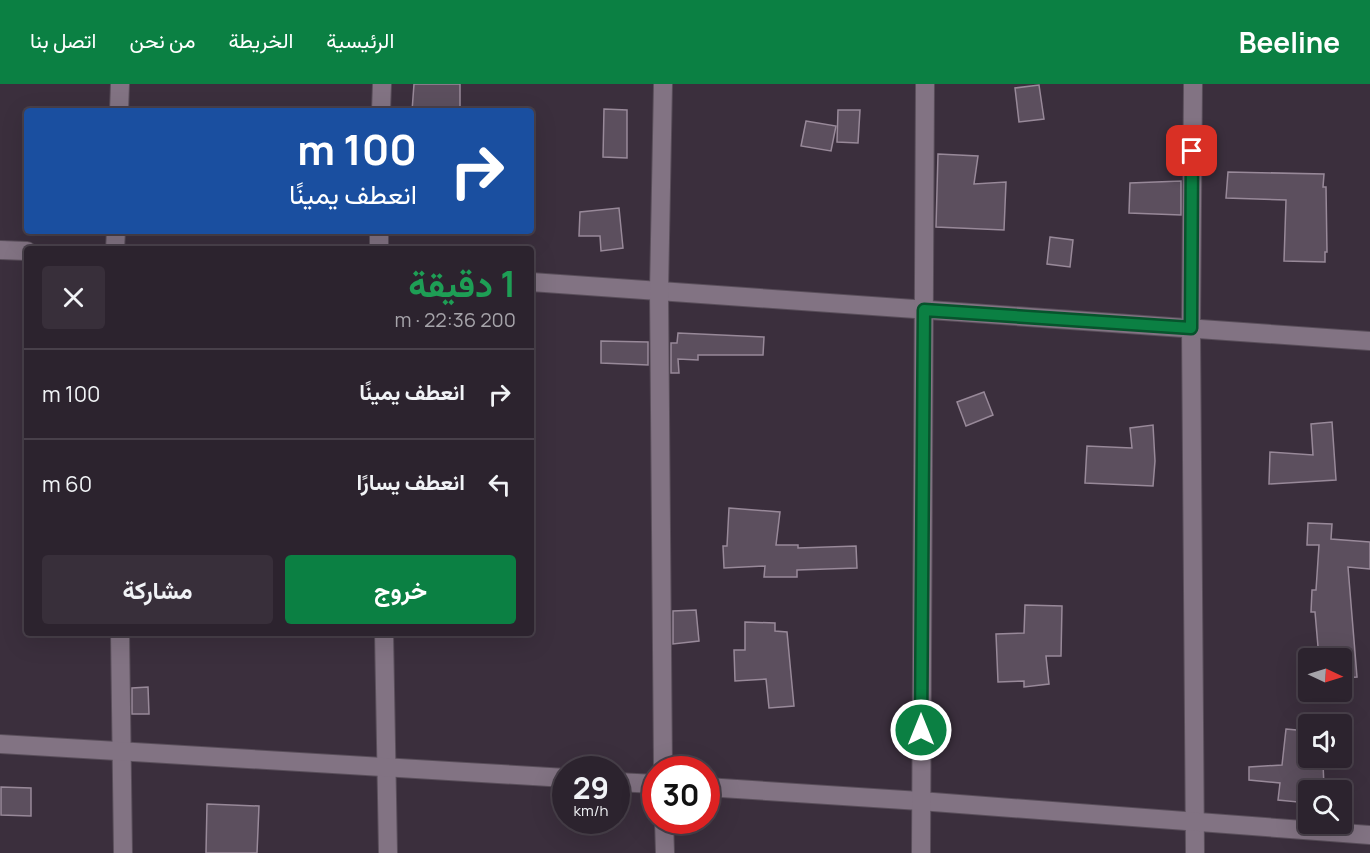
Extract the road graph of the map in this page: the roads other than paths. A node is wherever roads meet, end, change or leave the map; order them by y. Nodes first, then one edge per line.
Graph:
1 (120, 84) edge
2 (382, 84) edge
3 (663, 84) edge
4 (925, 84) edge
5 (1193, 84) edge
6 (119, 108) edge
7 (381, 108) edge
8 (0, 250) edge
9 (24, 251) edge
10 (534, 282) edge
11 (659, 291) junction
12 (924, 310) junction
13 (1191, 328) junction
14 (1370, 341) edge
15 (120, 636) edge
16 (384, 636) edge
17 (0, 744) edge
18 (122, 751) junction
19 (663, 756) edge
20 (386, 767) junction
21 (552, 777) edge
22 (720, 788) edge
23 (920, 801) junction
24 (1195, 822) junction
25 (664, 834) edge
26 (1370, 835) edge
27 (123, 853) edge
28 (388, 853) edge
29 (665, 853) edge
30 (921, 853) edge
31 (1195, 853) edge

1 - 6 street
2 - 7 street
3 - 11 street
4 - 12 street
5 - 13 street
8 - 9 street
10 - 11 street
11 - 12 street
11 - 19 street
12 - 13 street
12 - 23 street
13 - 14 street
13 - 24 street
15 - 18 street
16 - 20 street
17 - 18 street
18 - 20 street
18 - 27 street
20 - 21 street
20 - 28 street
22 - 23 street
23 - 24 street
23 - 30 street
24 - 26 street
24 - 31 street
25 - 29 street

